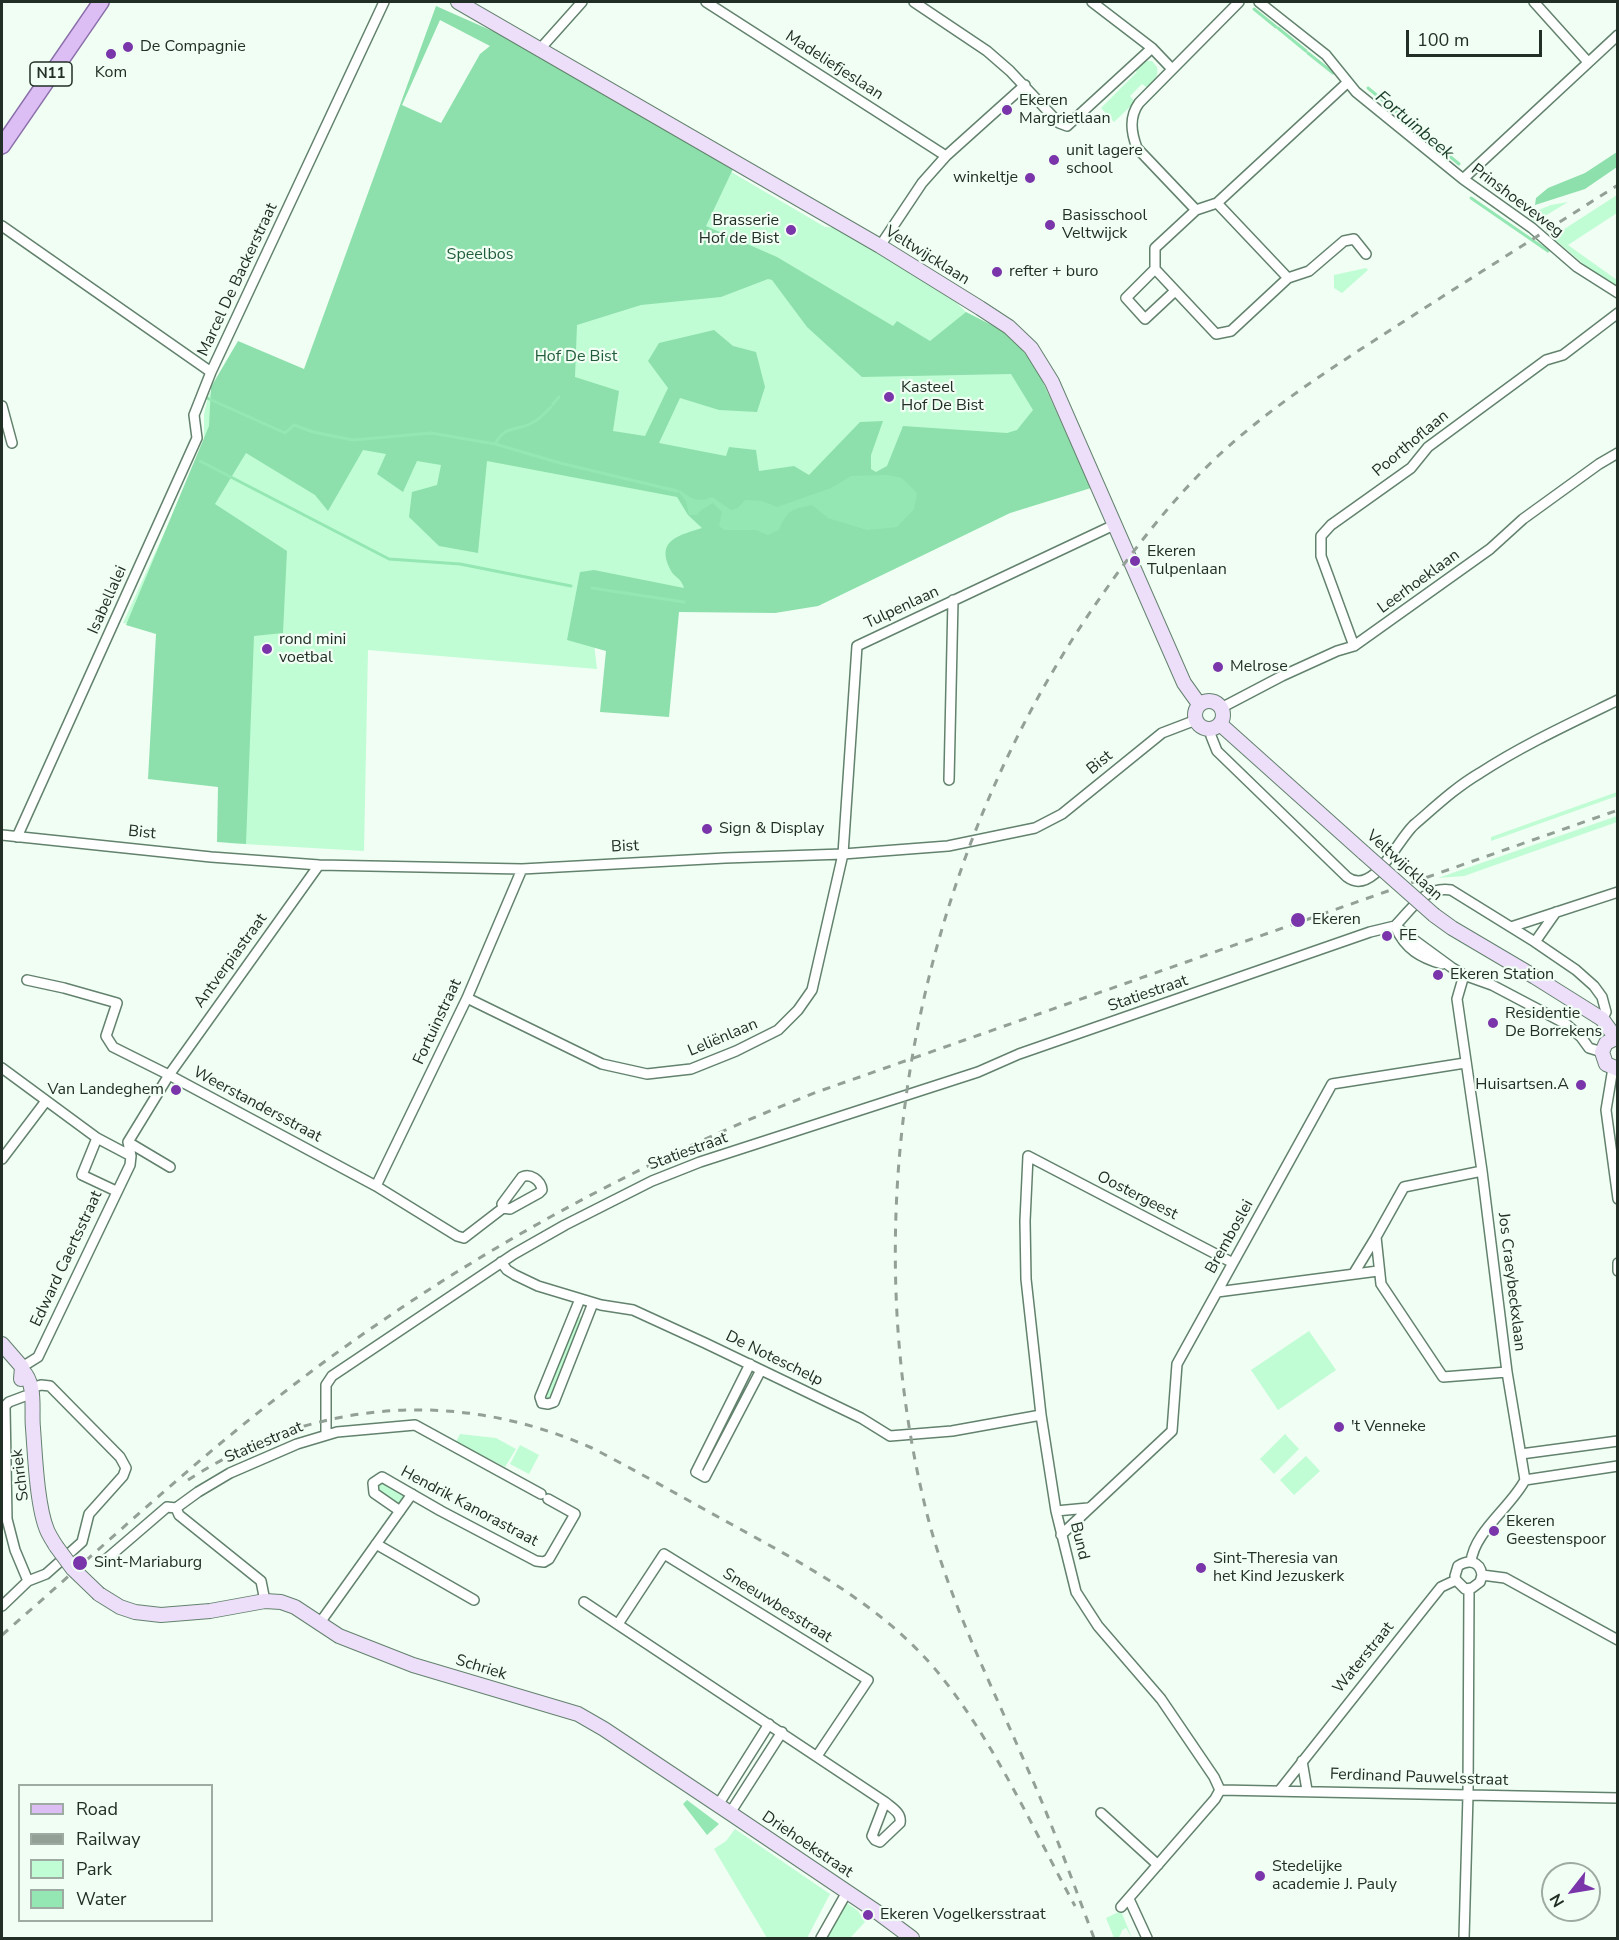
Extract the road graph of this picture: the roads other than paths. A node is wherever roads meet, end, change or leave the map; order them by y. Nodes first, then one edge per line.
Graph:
1 (101, 2) edge
2 (384, 2) edge
3 (458, 2) edge
4 (582, 2) edge
5 (705, 2) edge
6 (914, 2) edge
7 (1092, 2) edge
8 (1239, 2) edge
9 (1259, 2) edge
10 (1534, 2) edge
11 (1617, 36) edge
12 (1152, 48) junction
13 (540, 49) junction
14 (1588, 62) junction
15 (1172, 69) junction
16 (1347, 83) junction
17 (1024, 85) junction
18 (2, 146) edge
19 (946, 156) junction
20 (1463, 179) junction
21 (1217, 203) junction
22 (1196, 210) junction
23 (2, 226) edge
24 (880, 246) junction
25 (1366, 254) dead end
26 (1155, 269) junction
27 (1288, 278) junction
28 (1175, 291) junction
29 (1617, 293) edge
30 (1617, 313) edge
31 (211, 372) junction
32 (2, 406) edge
33 (12, 443) dead end
34 (1617, 453) edge
35 (1116, 524) junction
36 (953, 600) junction
37 (1354, 646) junction
38 (1617, 700) edge
39 (1199, 705) junction
40 (1221, 708) junction
41 (1196, 720) junction
42 (1216, 726) junction
43 (949, 780) dead end
44 (2, 835) edge
45 (17, 837) junction
46 (843, 854) junction
47 (319, 865) junction
48 (522, 869) junction
49 (1617, 892) edge
50 (1556, 912) junction
51 (1395, 926) junction
52 (1511, 927) junction
53 (1535, 942) junction
54 (1464, 975) junction
55 (27, 980) dead end
56 (467, 998) junction
57 (1585, 1009) junction
58 (1602, 1019) junction
59 (1610, 1042) edge
60 (1465, 1063) junction
61 (2, 1068) edge
62 (1615, 1068) edge
63 (169, 1075) junction
64 (46, 1101) junction
65 (97, 1138) junction
66 (128, 1142) junction
67 (131, 1156) junction
68 (1028, 1156) joint
69 (2, 1159) edge
70 (170, 1167) dead end
71 (1482, 1171) junction
72 (376, 1186) junction
73 (116, 1191) junction
74 (1617, 1199) edge
75 (503, 1208) dead end
76 (1376, 1237) junction
77 (501, 1262) junction
78 (1233, 1263) junction
79 (1617, 1263) edge
80 (1378, 1271) junction
81 (1617, 1271) edge
82 (1354, 1273) junction
83 (1217, 1292) junction
84 (580, 1299) junction
85 (593, 1303) junction
86 (2, 1344) edge
87 (750, 1364) junction
88 (22, 1369) junction
89 (761, 1370) junction
90 (1507, 1372) junction
91 (28, 1392) junction
92 (3, 1408) edge
93 (1041, 1415) junction
94 (326, 1434) junction
95 (1617, 1441) edge
96 (1521, 1454) junction
97 (1617, 1466) edge
98 (1525, 1480) junction
99 (411, 1494) junction
100 (176, 1508) junction
101 (1088, 1508) junction
102 (400, 1511) junction
103 (1056, 1511) junction
104 (1061, 1535) junction
105 (376, 1544) junction
106 (103, 1562) dead end
107 (1471, 1562) junction
108 (1482, 1575) junction
109 (1456, 1580) junction
110 (28, 1581) junction
111 (1469, 1588) junction
112 (474, 1600) dead end
113 (265, 1601) junction
114 (584, 1602) dead end
115 (2, 1606) edge
116 (319, 1624) junction
117 (618, 1624) junction
118 (1617, 1640) edge
119 (769, 1724) junction
120 (782, 1732) junction
121 (817, 1756) junction
122 (1302, 1761) junction
123 (680, 1781) joint
124 (1220, 1790) junction
125 (1280, 1790) junction
126 (1307, 1790) junction
127 (1468, 1795) junction
128 (1617, 1798) edge
129 (885, 1802) dead end
130 (718, 1805) junction
131 (730, 1813) junction
132 (1101, 1813) dead end
133 (1158, 1865) junction
134 (847, 1892) junction
135 (1129, 1899) junction
136 (1121, 1907) dead end
137 (821, 1938) edge
138 (912, 1938) edge
139 (1147, 1938) edge
140 (1464, 1938) edge

1 - 18 main road, N11
2 - 31 street, Marcel De Backerstraat
3 - 13 street, Veltwijcklaan
4 - 13 street
5 - 19 street, Madeliefjeslaan
6 - 17 street
7 - 12 street
8 - 15 street
9 - 16 street, Prinshoeveweg
10 - 14 street
11 - 14 street
12 - 15 street
12 - 17 street
13 - 24 street, Veltwijcklaan
14 - 20 street
15 - 22 street
16 - 20 street, Prinshoeveweg
16 - 21 street
17 - 19 street
19 - 24 street
20 - 29 street, Prinshoeveweg
21 - 22 street
21 - 27 street
22 - 26 street
23 - 31 street, Marcel De Backerstraat
24 - 35 street, Veltwijcklaan
25 - 27 street
26 - 28 street
26 - 28 street
27 - 28 street
30 - 37 street, Poorthoflaan
31 - 45 street, Isabellalei
32 - 33 street
34 - 37 street, Leerhoeklaan
35 - 36 street, Tulpenlaan
35 - 39 street, Veltwijcklaan
36 - 43 street
36 - 46 street, Tulpenlaan
37 - 40 street, Leerhoeklaan
38 - 42 street
39 - 40 street
39 - 41 street
40 - 42 street
41 - 42 street
41 - 46 street, Bist
42 - 57 street, Veltwijcklaan, bridge
44 - 45 street, Bist
45 - 47 street, Bist
46 - 48 street, Bist
46 - 56 street, Leliënlaan
47 - 48 street, Bist
47 - 63 street, Antverpiastraat
48 - 56 street, Fortuinstraat
49 - 50 street
50 - 52 street
50 - 53 street
51 - 52 street
51 - 54 street, Veltwijcklaan
51 - 77 street, Statiestraat
52 - 53 street
53 - 58 street
54 - 59 street, Veltwijcklaan
54 - 60 street, Jos Craeybeckxlaan
55 - 63 street, Weerstandersstraat
56 - 72 street, Fortuinstraat
57 - 58 street, Veltwijcklaan
57 - 59 street, Veltwijcklaan
58 - 59 street, Veltwijcklaan
59 - 62 street, Veltwijcklaan
60 - 71 street, Jos Craeybeckxlaan
60 - 78 street, Bremboslei
61 - 64 street
62 - 74 street
63 - 66 street, Antverpiastraat
63 - 72 street, Weerstandersstraat
64 - 65 street
64 - 69 street
65 - 67 street
65 - 73 street
66 - 67 street
66 - 70 street
67 - 73 street, Edward Caertsstraat
68 - 78 street, Oostergeest
68 - 93 street, Bund
71 - 76 street
71 - 90 street, Jos Craeybeckxlaan
72 - 75 street, Weerstandersstraat
73 - 88 street, Edward Caertsstraat
76 - 80 street
76 - 82 street
77 - 84 street, De Noteschelp
77 - 94 street, Statiestraat
78 - 83 street, Bremboslei
79 - 81 street
80 - 82 street
80 - 90 street
82 - 83 street
83 - 101 street, Bremboslei
84 - 85 street, De Noteschelp
84 - 85 street
85 - 87 street, De Noteschelp
86 - 88 street, Schriek
87 - 89 street, De Noteschelp
87 - 89 street
88 - 91 street, Schriek
89 - 93 street, De Noteschelp
90 - 96 street, Jos Craeybeckxlaan
91 - 92 street
91 - 110 street
91 - 113 street, Schriek, bridge
92 - 110 street
93 - 103 street, Bund
94 - 99 street, Hendrik Kanorastraat
94 - 100 street, Statiestraat
95 - 96 street
96 - 98 street, Jos Craeybeckxlaan
97 - 98 street
98 - 107 street
99 - 102 street
99 - 102 street, Hendrik Kanorastraat
100 - 106 street, Statiestraat
100 - 113 street
101 - 103 street
101 - 104 street, Bremboslei
102 - 105 street
103 - 104 street, Bund
104 - 124 street, Bund
105 - 112 street
105 - 116 street
107 - 108 street
107 - 109 street
108 - 111 street
108 - 118 street
109 - 111 street
109 - 122 street, Waterstraat
110 - 115 street
111 - 127 street
113 - 116 street, Schriek
114 - 117 street
116 - 123 street, Schriek
117 - 119 street
117 - 121 street, Sneeuwbesstraat
119 - 120 street
119 - 130 street
120 - 121 street
120 - 131 street
121 - 129 street
122 - 125 street, Waterstraat
122 - 126 street
123 - 130 street, Driehoekstraat
124 - 125 street, Ferdinand Pauwelsstraat
124 - 133 street
125 - 126 street, Ferdinand Pauwelsstraat
126 - 127 street, Ferdinand Pauwelsstraat
127 - 128 street, Ferdinand Pauwelsstraat
127 - 140 street
130 - 131 street, Driehoekstraat
131 - 134 street, Driehoekstraat
132 - 133 street
133 - 135 street
134 - 137 street
134 - 138 street, Driehoekstraat
135 - 136 street
135 - 139 street

